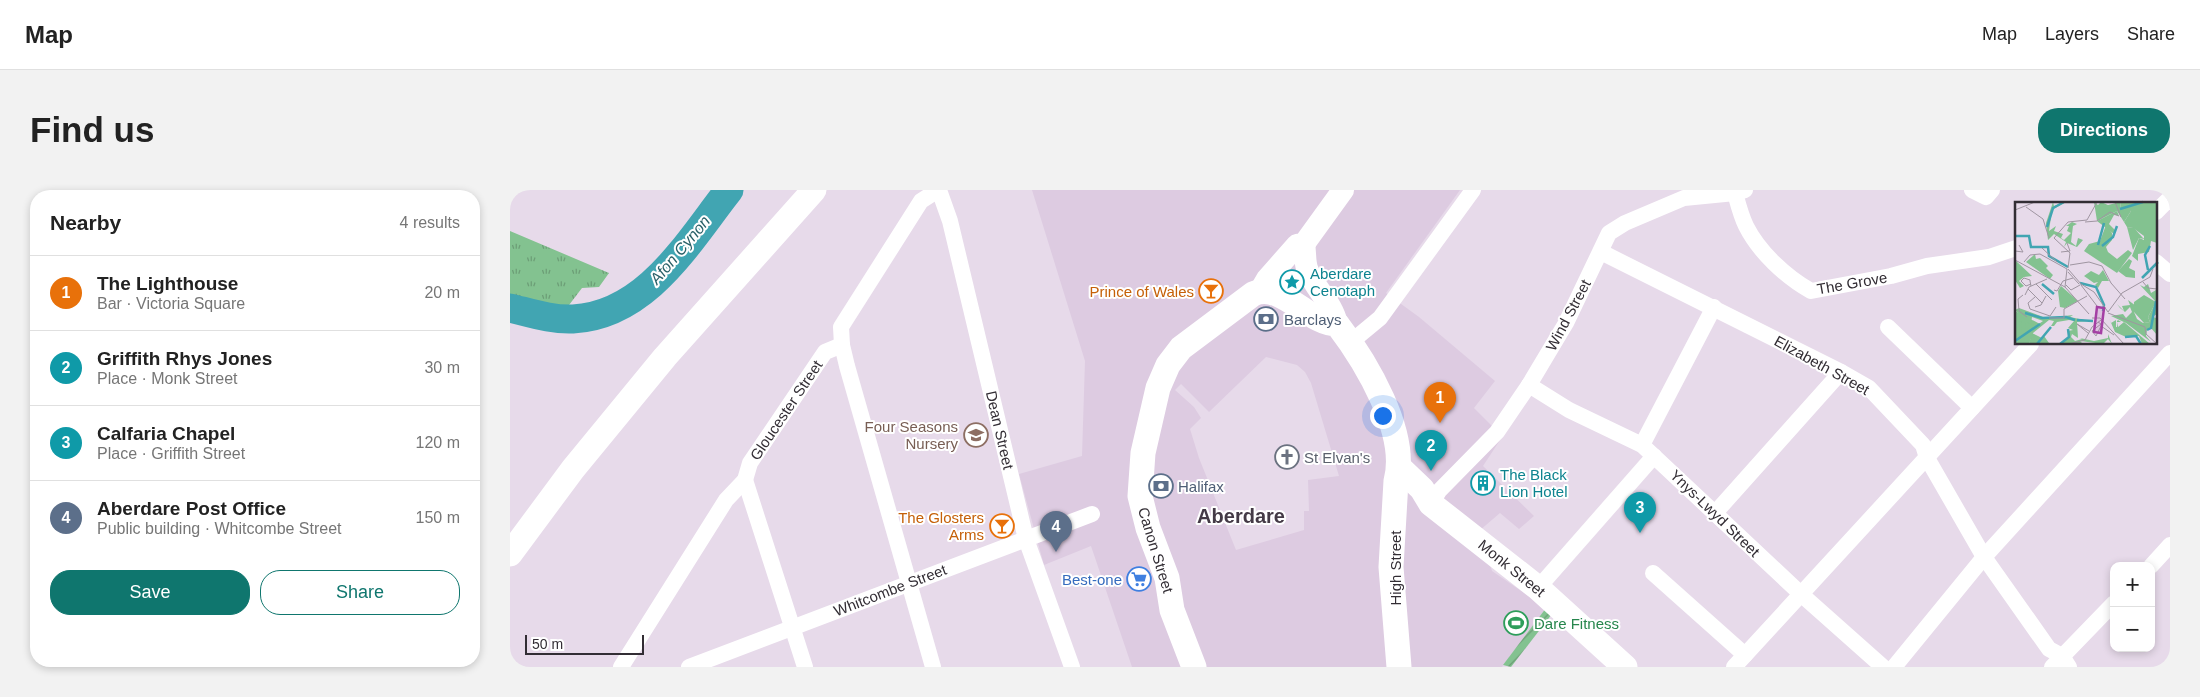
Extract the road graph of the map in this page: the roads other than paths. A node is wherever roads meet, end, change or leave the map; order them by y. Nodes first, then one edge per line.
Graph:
1 (814, 190) edge
2 (938, 190) edge
3 (1343, 190) edge
4 (1473, 190) edge
5 (1740, 192) edge
6 (1680, 194) edge
7 (2170, 198) edge
8 (2158, 210) edge
9 (1304, 244) junction
10 (2015, 248) edge
11 (1601, 252) junction
12 (2158, 264) edge
13 (2170, 274) edge
14 (1260, 291) junction
15 (1714, 307) junction
16 (1888, 327) dead end
17 (1344, 333) junction
18 (842, 345) junction
19 (2030, 345) edge
20 (2170, 352) edge
21 (1840, 372) junction
22 (1529, 385) junction
23 (1972, 408) junction
24 (1642, 445) junction
25 (1654, 456) junction
26 (1927, 458) junction
27 (1400, 468) junction
28 (745, 480) junction
29 (1430, 504) junction
30 (1714, 513) junction
31 (1092, 514) dead end
32 (1395, 516) junction
33 (1026, 539) junction
34 (510, 554) edge
35 (1984, 557) junction
36 (1653, 573) dead end
37 (908, 583) junction
38 (1538, 588) junction
39 (1802, 595) junction
40 (2110, 607) edge
41 (794, 627) junction
42 (1739, 661) edge
43 (2061, 663) edge
44 (622, 667) edge
45 (689, 667) edge
46 (805, 667) edge
47 (933, 667) edge
48 (1072, 667) edge
49 (1194, 667) edge
50 (1399, 667) edge
51 (1625, 667) edge
52 (1882, 667) edge
53 (1894, 667) edge

1 - 34 main road
2 - 18 street
2 - 33 street, Dean Street
3 - 9 main road
4 - 17 street
5 - 6 street, Wind Street
5 - 10 street, The Grove
6 - 11 street, Wind Street
7 - 8 street
9 - 14 main road
9 - 17 main road
11 - 15 street, Elizabeth Street
11 - 22 street, Wind Street
12 - 13 street
14 - 17 main road
14 - 49 main road, Canon Street
15 - 21 street, Elizabeth Street
15 - 24 street
16 - 23 street
17 - 27 main road, High Street
18 - 28 street, Gloucester Street
18 - 37 street
19 - 23 street
20 - 35 street
21 - 26 street, Elizabeth Street
21 - 30 street
22 - 24 street, Ynys-Lwyd Street
22 - 29 street, Wind Street
23 - 26 street
24 - 25 street, Ynys-Lwyd Street
25 - 30 street, Ynys-Lwyd Street
25 - 38 street
26 - 35 street, Elizabeth Street
26 - 39 street
27 - 29 main road, Monk Street
27 - 32 main road, High Street
28 - 41 street
28 - 44 street, Gloucester Street
29 - 32 main road
29 - 38 main road, Monk Street
30 - 39 street, Ynys-Lwyd Street
31 - 33 street, Whitcombe Street
32 - 50 main road, High Street
33 - 37 street, Whitcombe Street
33 - 48 street, Dean Street
35 - 43 street, Elizabeth Street
35 - 53 street
36 - 42 street
37 - 41 street, Whitcombe Street
37 - 47 street
38 - 51 main road, Monk Street
39 - 42 street
39 - 52 street, Ynys-Lwyd Street
40 - 43 street
41 - 45 street, Whitcombe Street
41 - 46 street

